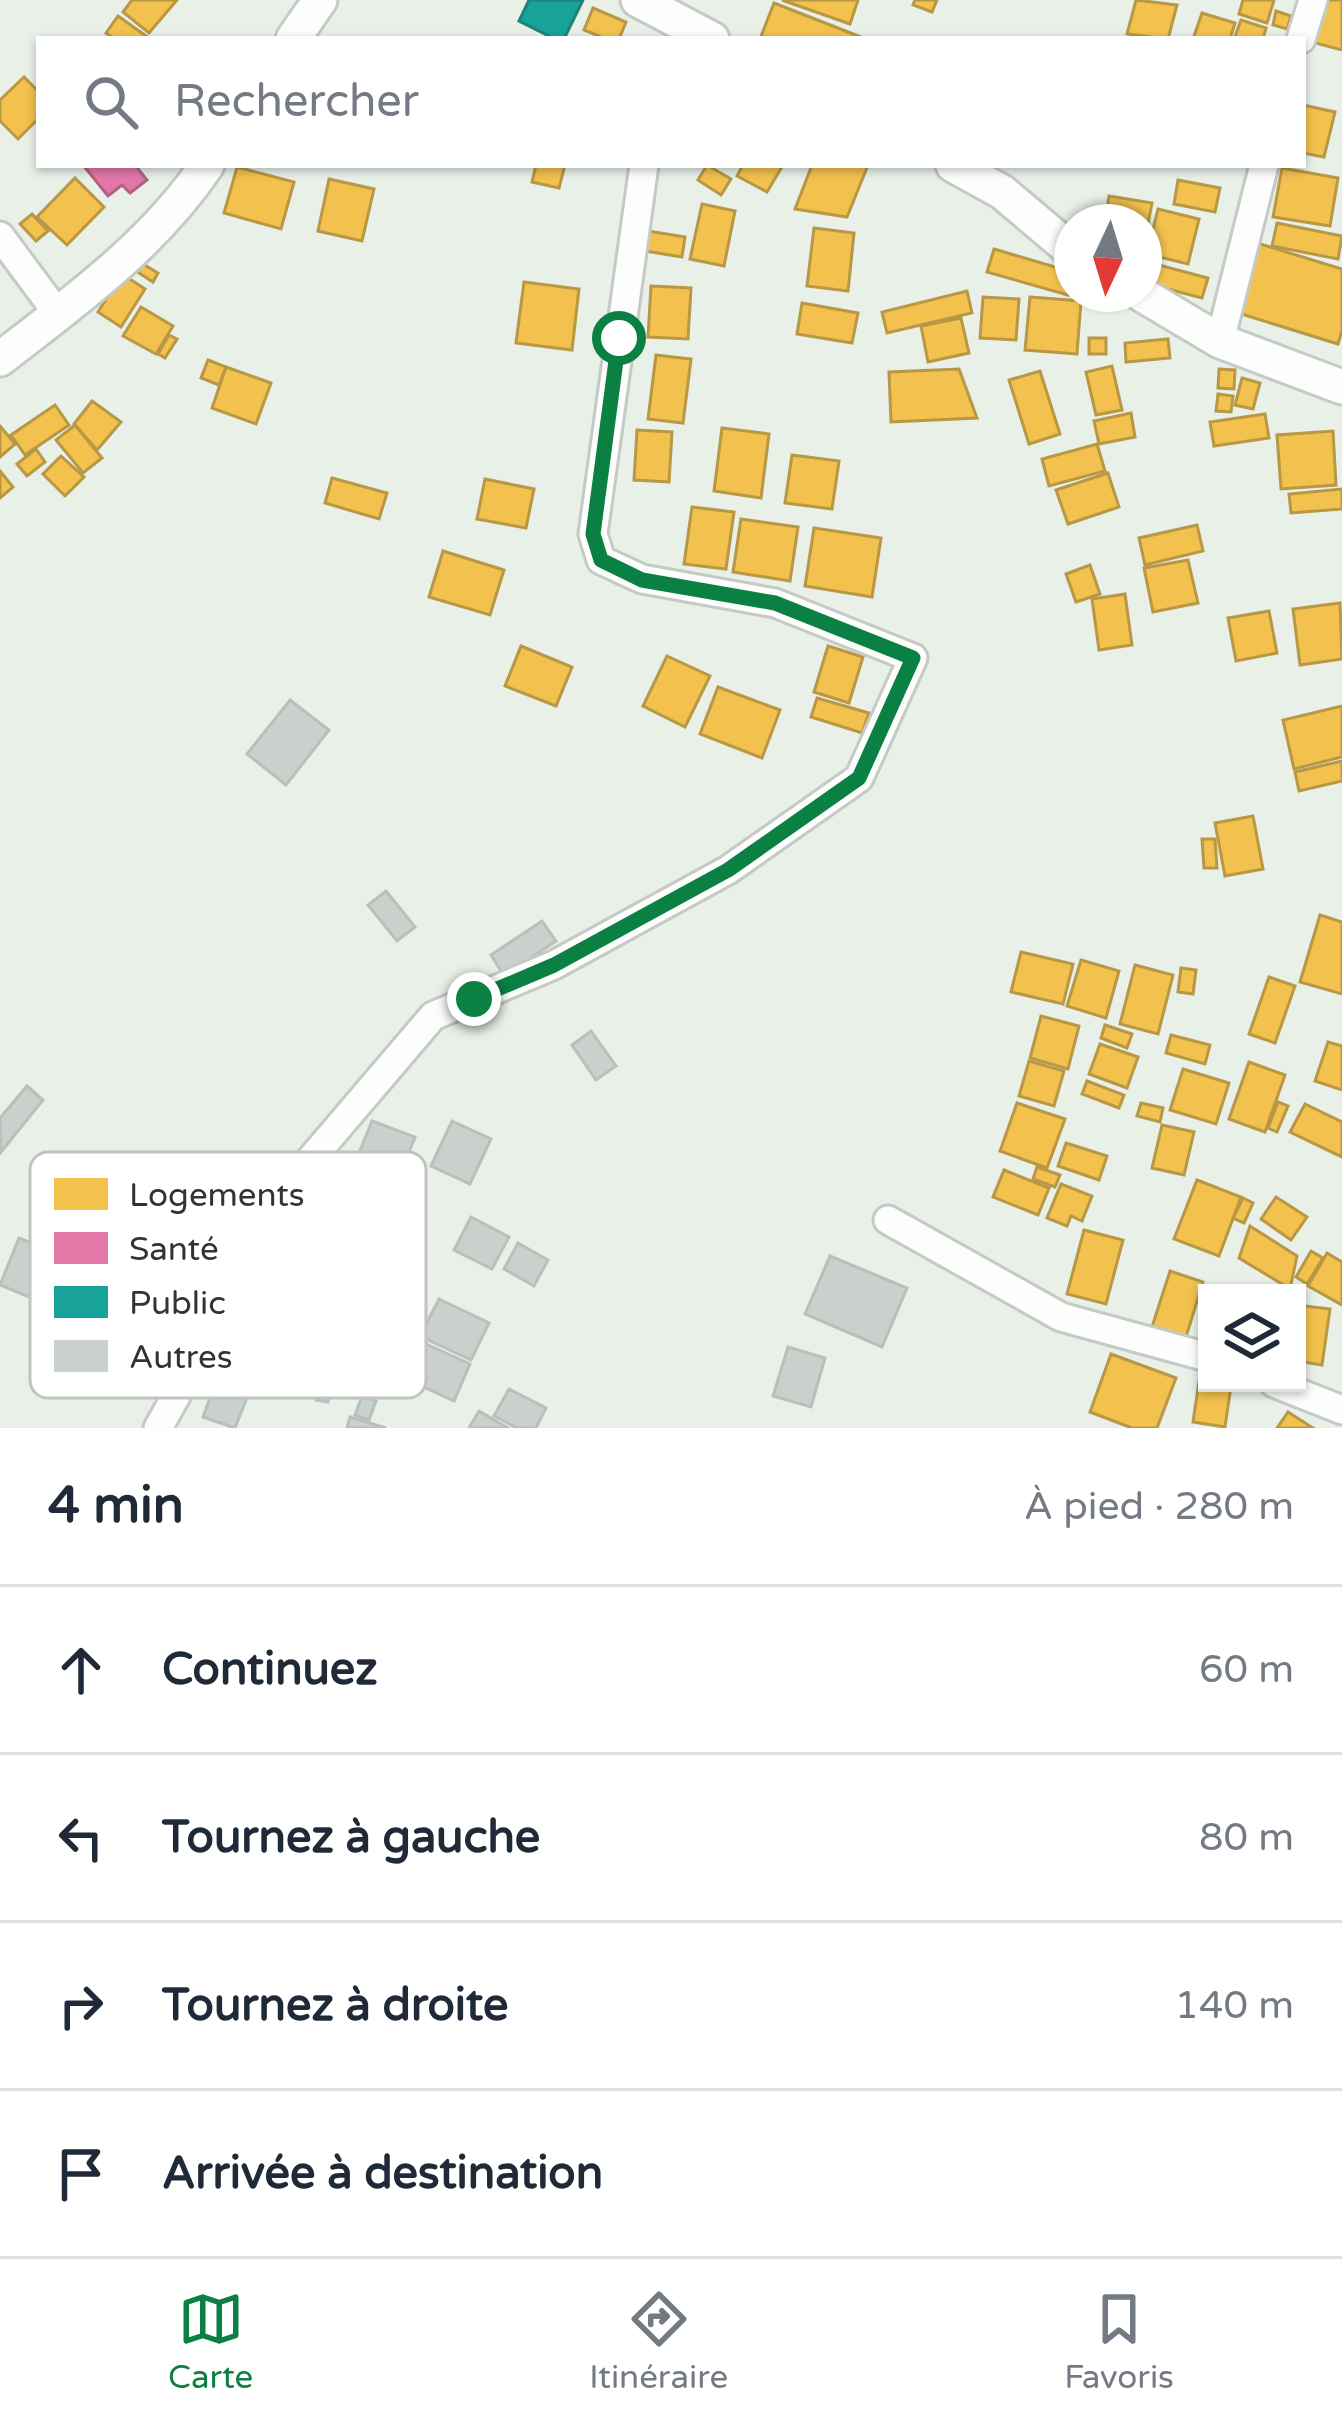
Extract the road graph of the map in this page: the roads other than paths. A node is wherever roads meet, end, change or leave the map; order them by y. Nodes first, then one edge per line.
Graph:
1 (320, 0) edge
2 (1312, 0) edge
3 (656, 18) edge
4 (295, 36) edge
5 (704, 36) edge
6 (1302, 36) edge
7 (205, 168) edge
8 (644, 168) edge
9 (958, 168) edge
10 (1263, 168) edge
11 (1054, 235) edge
12 (0, 236) edge
13 (1162, 306) edge
14 (58, 314) junction
15 (1220, 340) junction
16 (0, 359) edge
17 (1342, 387) edge
18 (317, 1152) edge
19 (887, 1220) dead end
20 (1198, 1355) edge
21 (1297, 1392) edge
22 (175, 1398) edge
23 (1342, 1410) edge
24 (158, 1428) edge

1 - 4 street
2 - 6 street
3 - 5 street
7 - 14 street
8 - 18 street
9 - 11 street
10 - 15 street
12 - 14 street
13 - 15 street
14 - 16 street
15 - 17 street
19 - 20 street
21 - 23 street
22 - 24 street

